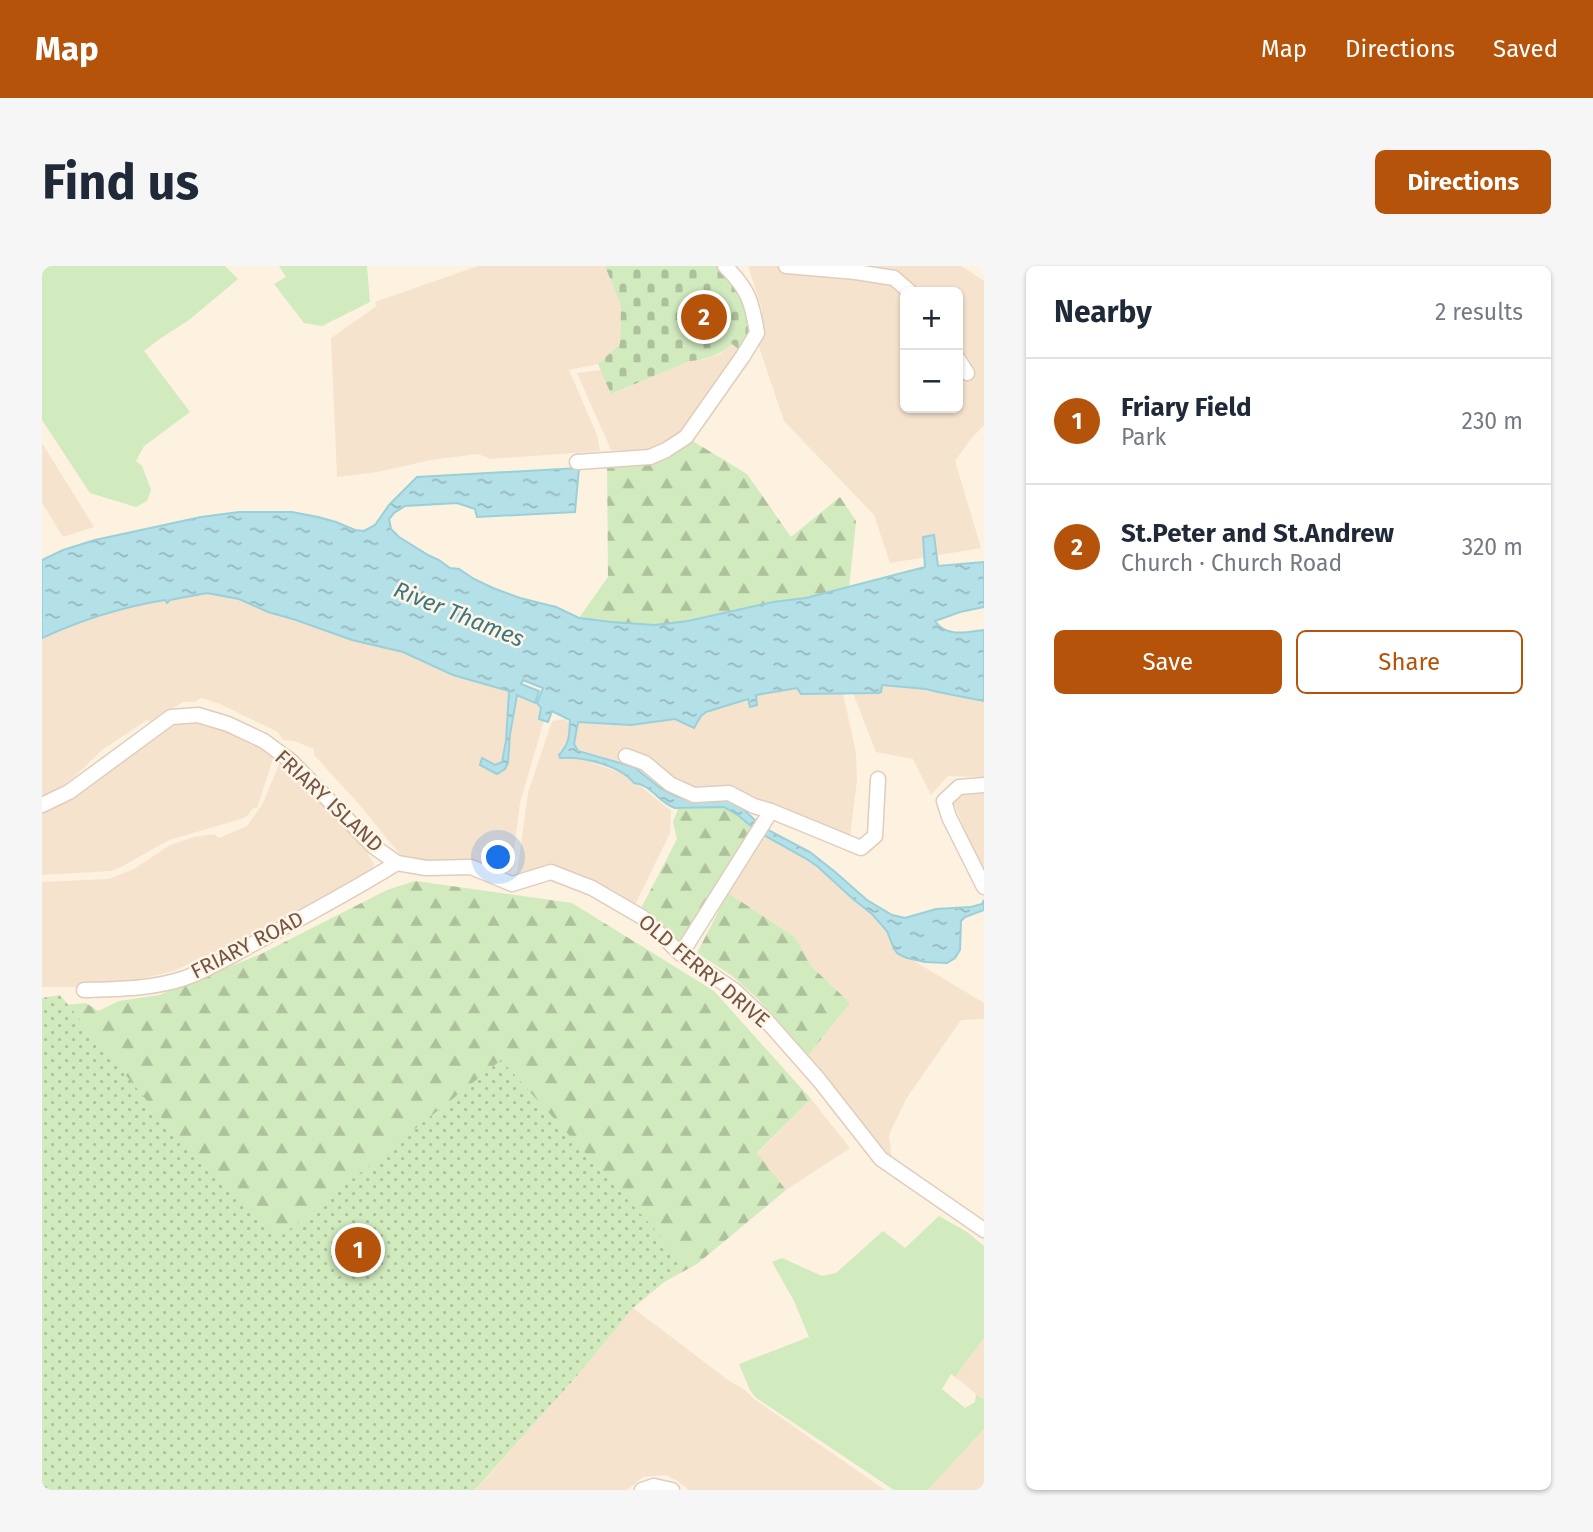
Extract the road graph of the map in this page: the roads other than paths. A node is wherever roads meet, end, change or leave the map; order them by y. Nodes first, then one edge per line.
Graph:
1 (725, 266) edge
2 (786, 266) edge
3 (904, 287) edge
4 (963, 367) edge
5 (967, 373) dead end
6 (577, 462) dead end
7 (626, 756) dead end
8 (878, 779) dead end
9 (984, 785) edge
10 (42, 805) edge
11 (771, 811) junction
12 (397, 863) junction
13 (984, 887) edge
14 (681, 954) junction
15 (84, 990) dead end
16 (984, 1230) edge
17 (642, 1490) edge
18 (672, 1490) edge

1 - 6 street
2 - 3 street
4 - 5 street
7 - 11 street
8 - 11 street
9 - 13 street
10 - 12 street, FRIARY ISLAND
11 - 14 street
12 - 14 street, OLD FERRY DRIVE
12 - 15 street, FRIARY ROAD
14 - 16 street, OLD FERRY DRIVE
17 - 18 street

